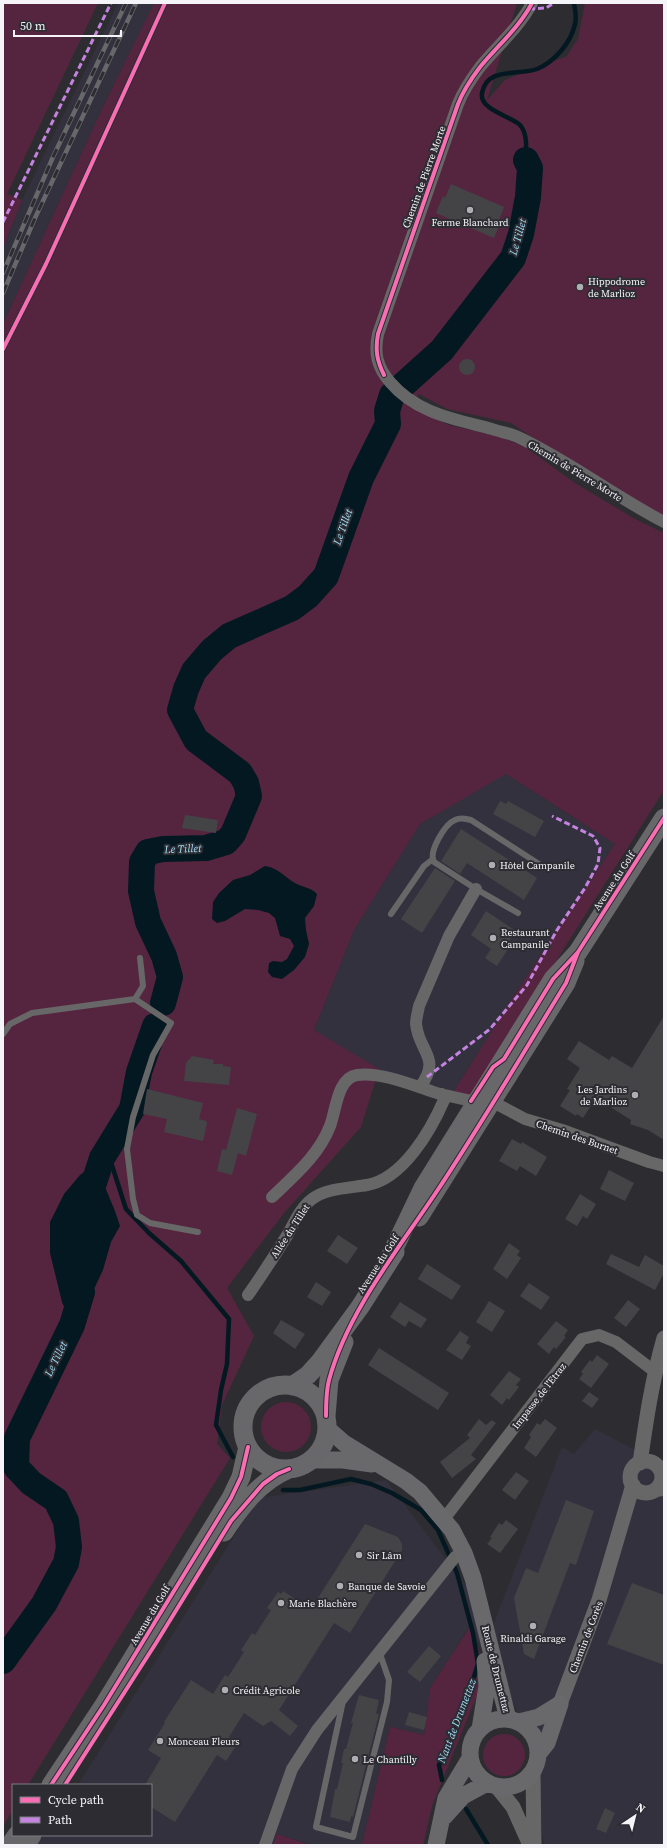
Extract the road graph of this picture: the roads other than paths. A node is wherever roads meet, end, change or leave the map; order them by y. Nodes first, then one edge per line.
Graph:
1 (532, 3) edge
2 (664, 522) edge
3 (664, 818) edge
4 (433, 859) junction
5 (542, 866) dead end
6 (476, 889) junction
7 (518, 913) dead end
8 (391, 914) dead end
9 (140, 958) dead end
10 (135, 999) junction
11 (3, 1034) edge
12 (420, 1087) junction
13 (442, 1094) junction
14 (484, 1103) junction
15 (664, 1166) edge
16 (272, 1197) dead end
17 (198, 1232) dead end
18 (388, 1261) junction
19 (248, 1295) dead end
20 (360, 1307) junction
21 (664, 1338) edge
22 (654, 1371) junction
23 (292, 1386) junction
24 (326, 1422) junction
25 (645, 1427) junction
26 (248, 1447) junction
27 (312, 1460) junction
28 (640, 1463) junction
29 (378, 1465) junction
30 (289, 1469) junction
31 (660, 1469) edge
32 (633, 1486) junction
33 (656, 1492) edge
34 (624, 1516) junction
35 (444, 1519) junction
36 (460, 1555) junction
37 (483, 1619) junction
38 (379, 1651) junction
39 (344, 1696) junction
40 (560, 1704) junction
41 (513, 1721) junction
42 (480, 1729) junction
43 (539, 1753) junction
44 (470, 1758) junction
45 (533, 1772) junction
46 (52, 1784) edge
47 (65, 1784) edge
48 (492, 1785) junction
49 (442, 1820) junction
50 (16, 1836) edge
51 (31, 1836) edge
52 (10, 1845) edge
53 (26, 1845) edge
54 (265, 1845) edge
55 (436, 1845) edge
56 (530, 1845) edge
57 (534, 1845) edge

1 - 2 street, Chemin de Pierre Morte
3 - 14 main road, Avenue du Golf
4 - 5 lane
4 - 6 lane
4 - 8 lane
6 - 7 lane
6 - 12 street
9 - 10 lane
10 - 11 lane
10 - 17 lane
12 - 13 street, Chemin des Burnet
12 - 16 street, Chemin des Burnet
13 - 14 street, Chemin des Burnet
13 - 19 street, Allée du Tillet
14 - 15 street, Chemin des Burnet
14 - 18 main road
14 - 18 main road, Avenue du Golf
18 - 20 main road, Avenue du Golf
20 - 23 main road, Avenue du Golf
20 - 24 main road, Avenue du Golf
21 - 22 street
22 - 25 street
22 - 35 street, Impasse de l'Etraz
23 - 24 main road
23 - 26 main road
24 - 27 main road
24 - 29 main road, Route de Drumettaz
25 - 28 street
25 - 31 street
26 - 30 main road
26 - 46 main road, Avenue du Golf
27 - 29 main road, Route de Drumettaz
27 - 30 main road
28 - 31 street
28 - 32 street
29 - 35 main road, Route de Drumettaz
30 - 47 main road, Avenue du Golf
31 - 33 street
32 - 33 street
32 - 34 street, Chemin de Corès
33 - 34 street
34 - 40 street, Chemin de Corès
35 - 36 main road, Route de Drumettaz
36 - 37 main road, Route de Drumettaz
36 - 38 street
37 - 41 main road, Route de Drumettaz
37 - 42 main road, Route de Drumettaz
38 - 39 street
38 - 39 lane
39 - 54 street
40 - 41 main road
40 - 43 main road, Chemin de Corès
41 - 42 main road
41 - 43 main road
42 - 44 main road
43 - 45 main road
44 - 48 main road
44 - 49 main road
45 - 48 main road
45 - 57 street
48 - 49 main road
48 - 56 street
49 - 55 main road
50 - 52 main road
51 - 53 main road

